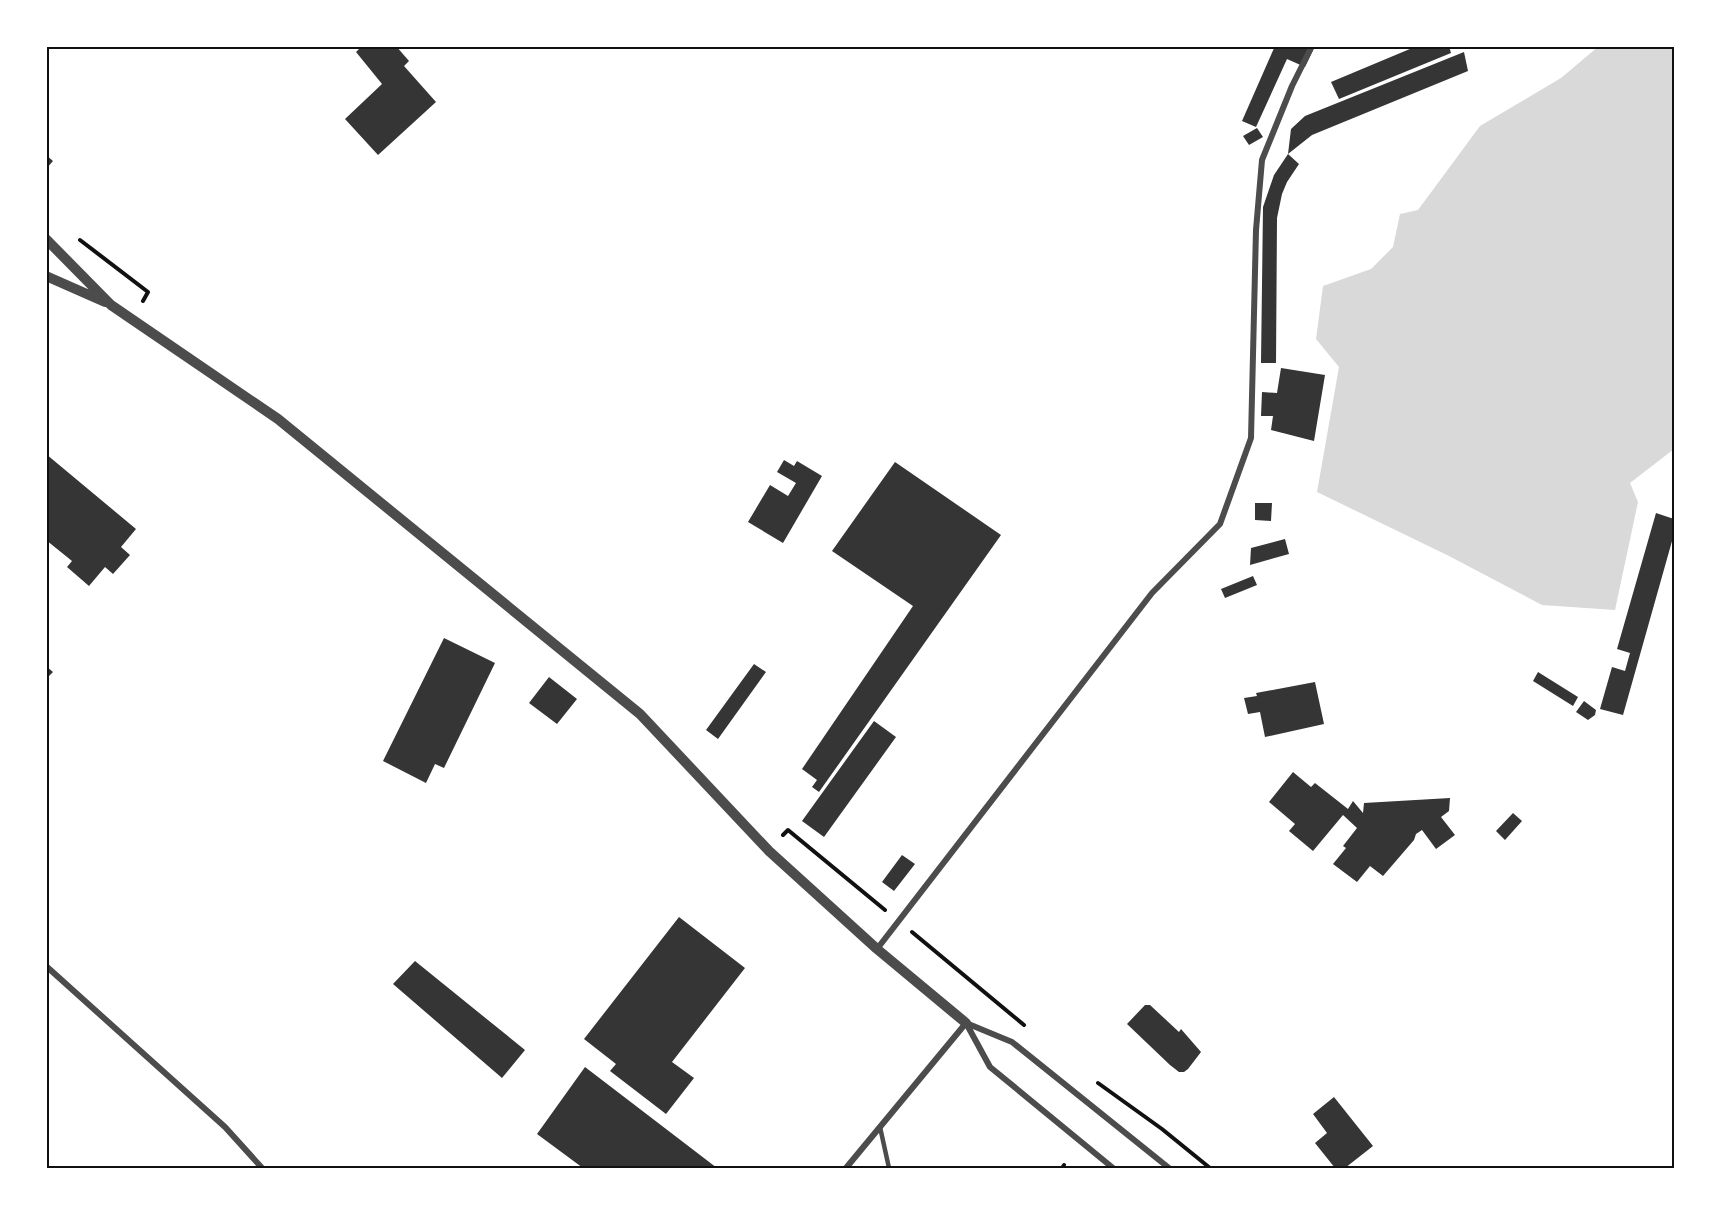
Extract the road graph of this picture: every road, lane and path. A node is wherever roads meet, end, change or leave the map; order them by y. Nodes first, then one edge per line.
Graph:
1 (1312, 46) edge
2 (74, 235) dead end
3 (46, 239) edge
4 (46, 276) edge
5 (111, 305) junction
6 (133, 320) junction
7 (788, 830) dead end
8 (899, 922) junction
9 (877, 949) junction
10 (46, 966) edge
11 (966, 1023) junction
12 (1030, 1030) dead end
13 (1091, 1078) dead end
14 (880, 1127) junction
15 (262, 1168) edge
16 (846, 1168) edge
17 (889, 1168) edge
18 (1113, 1168) edge
19 (1169, 1168) edge
20 (1210, 1168) edge

1 - 8 street
2 - 6 path
3 - 5 street
4 - 5 street
5 - 6 street
6 - 9 street
7 - 8 path
8 - 9 street
8 - 12 path
9 - 11 street
10 - 15 street
11 - 14 street
11 - 18 street
11 - 19 street
13 - 20 path
14 - 16 street
14 - 17 lane

